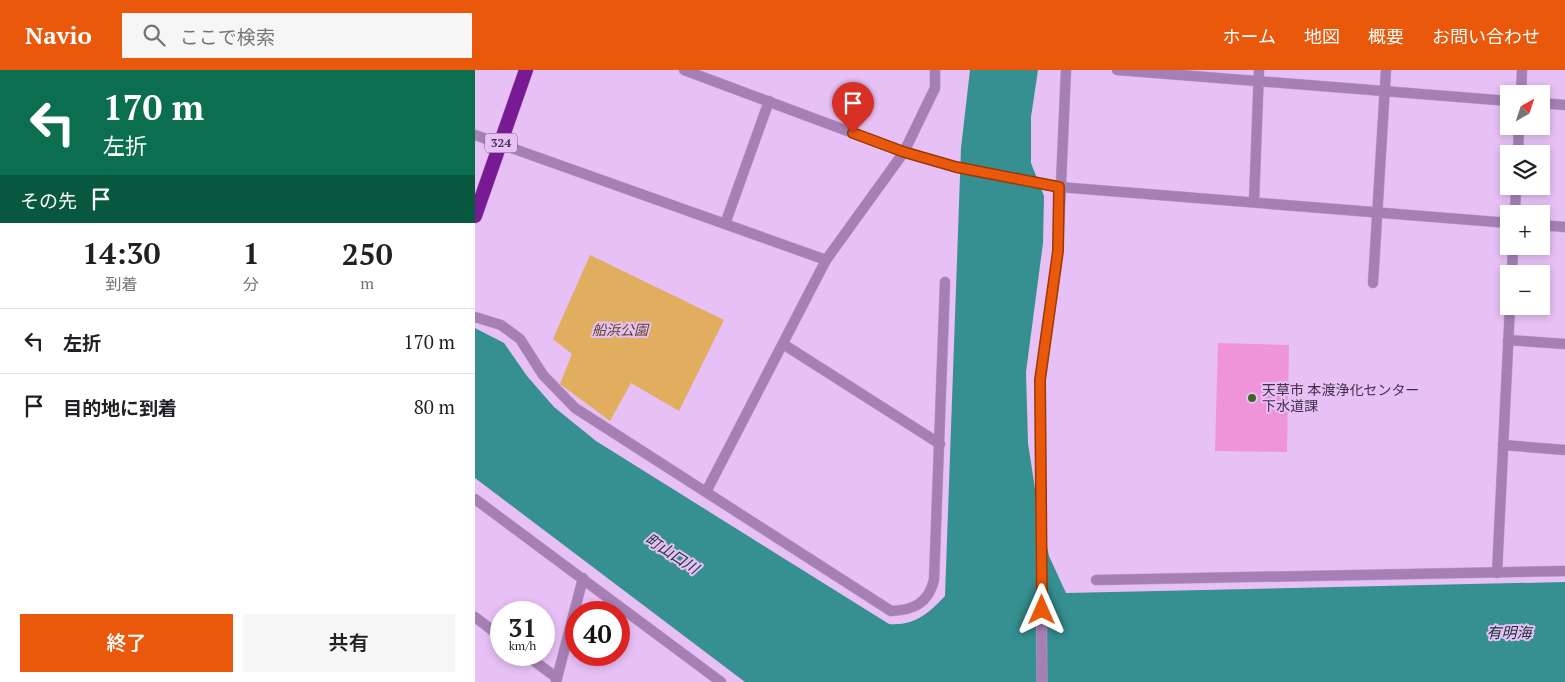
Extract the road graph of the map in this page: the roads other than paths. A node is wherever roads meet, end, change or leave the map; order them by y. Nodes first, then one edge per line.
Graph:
1 (526, 70) edge
2 (684, 70) edge
3 (935, 70) edge
4 (1065, 70) edge
5 (1117, 70) edge
6 (1259, 70) edge
7 (1386, 70) edge
8 (1522, 70) edge
9 (1259, 81) junction
10 (1521, 85) edge
11 (1385, 91) junction
12 (1500, 100) edge
13 (769, 101) junction
14 (1550, 104) edge
15 (1565, 105) edge
16 (475, 135) edge
17 (500, 145) junction
18 (904, 152) junction
19 (1059, 187) junction
20 (1254, 202) junction
21 (1378, 212) junction
22 (475, 216) edge
23 (1500, 222) edge
24 (725, 224) junction
25 (1550, 226) edge
26 (1565, 227) edge
27 (826, 260) junction
28 (945, 282) dead end
29 (1373, 283) dead end
30 (1509, 315) edge
31 (475, 317) edge
32 (1508, 340) junction
33 (783, 344) junction
34 (1565, 344) edge
35 (940, 444) junction
36 (1503, 445) junction
37 (1565, 450) edge
38 (706, 492) junction
39 (475, 499) edge
40 (1565, 571) edge
41 (1497, 573) junction
42 (583, 578) junction
43 (1096, 580) dead end
44 (475, 617) edge
45 (490, 628) edge
46 (540, 666) edge
47 (557, 680) edge
48 (721, 682) edge
49 (1042, 682) edge

1 - 17 highway, 324
2 - 13 street
3 - 18 street
4 - 19 street
5 - 9 street
6 - 9 street
7 - 11 street
8 - 10 street
9 - 11 street
9 - 20 street
11 - 12 street
11 - 21 street
13 - 18 street
13 - 24 street
14 - 15 street
16 - 17 street
17 - 22 highway, 324
17 - 24 street
18 - 19 street
18 - 27 street
19 - 20 street
19 - 49 street
20 - 21 street
21 - 23 street
21 - 29 street
24 - 27 street
25 - 26 street
27 - 33 street
28 - 35 street
30 - 32 street
31 - 38 street
32 - 34 street
32 - 36 street
33 - 35 street
33 - 38 street
35 - 38 street
36 - 37 street
36 - 41 street
39 - 42 street
40 - 41 street
41 - 43 street
42 - 47 street
42 - 48 street
44 - 45 street
46 - 47 street

